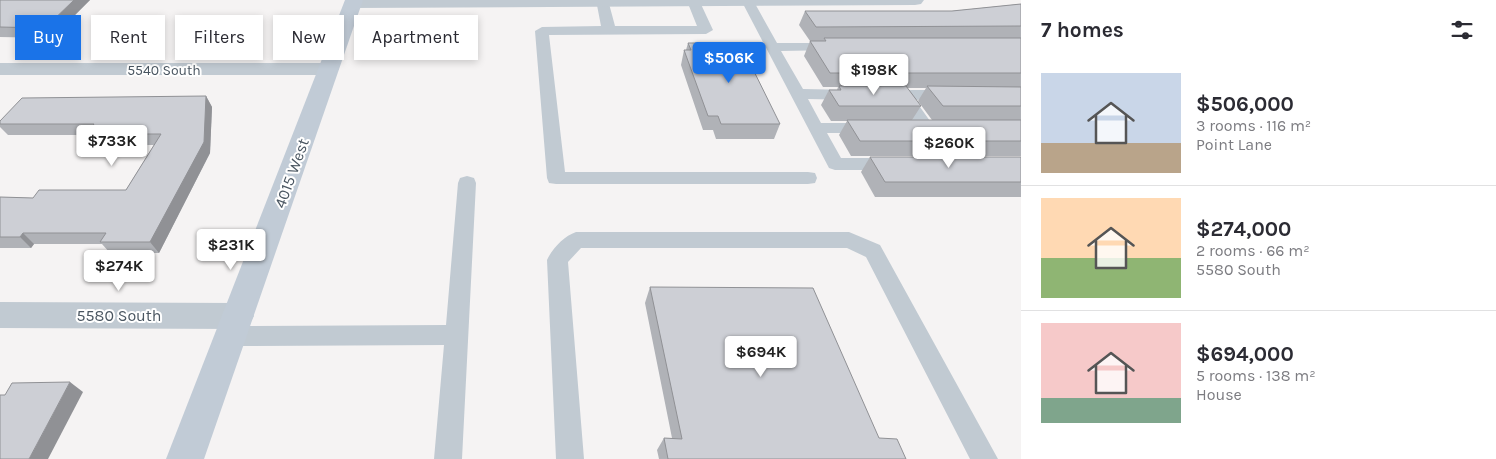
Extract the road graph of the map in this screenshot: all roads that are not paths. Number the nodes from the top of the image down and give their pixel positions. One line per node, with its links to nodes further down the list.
1 (602, 0): 2 (street); 5 (street); 7 (lane)
2 (703, 0): 6 (street); 7 (lane)
3 (915, 0): 6 (street)
4 (354, 1): 5 (street); 10 (street, 4015 West)
5 (436, 1)
6 (748, 1): 8 (lane)
7 (609, 30): 21 (lane)
8 (772, 46): 9 (lane); 12 (lane)
9 (852, 46)
10 (329, 69): 11 (street, 5540 South); 24 (street, 4015 West)
11 (0, 70)
12 (797, 94): 13 (lane); 15 (lane)
13 (903, 95): 14 (lane); 18 (lane)
14 (962, 95)
15 (816, 128): 16 (lane); 20 (lane)
16 (881, 128)
17 (909, 128): 18 (lane)
18 (927, 128): 19 (lane)
19 (946, 128)
20 (914, 164)
21 (808, 178)
22 (467, 184): 25 (lane)
23 (0, 315): 24 (street, 5580 South)
24 (234, 326): 25 (lane); 26 (street, 4015 West)
25 (457, 335): 27 (lane)
26 (185, 459)
27 (448, 459)
28 (570, 459): 29 (lane)
29 (984, 459)

